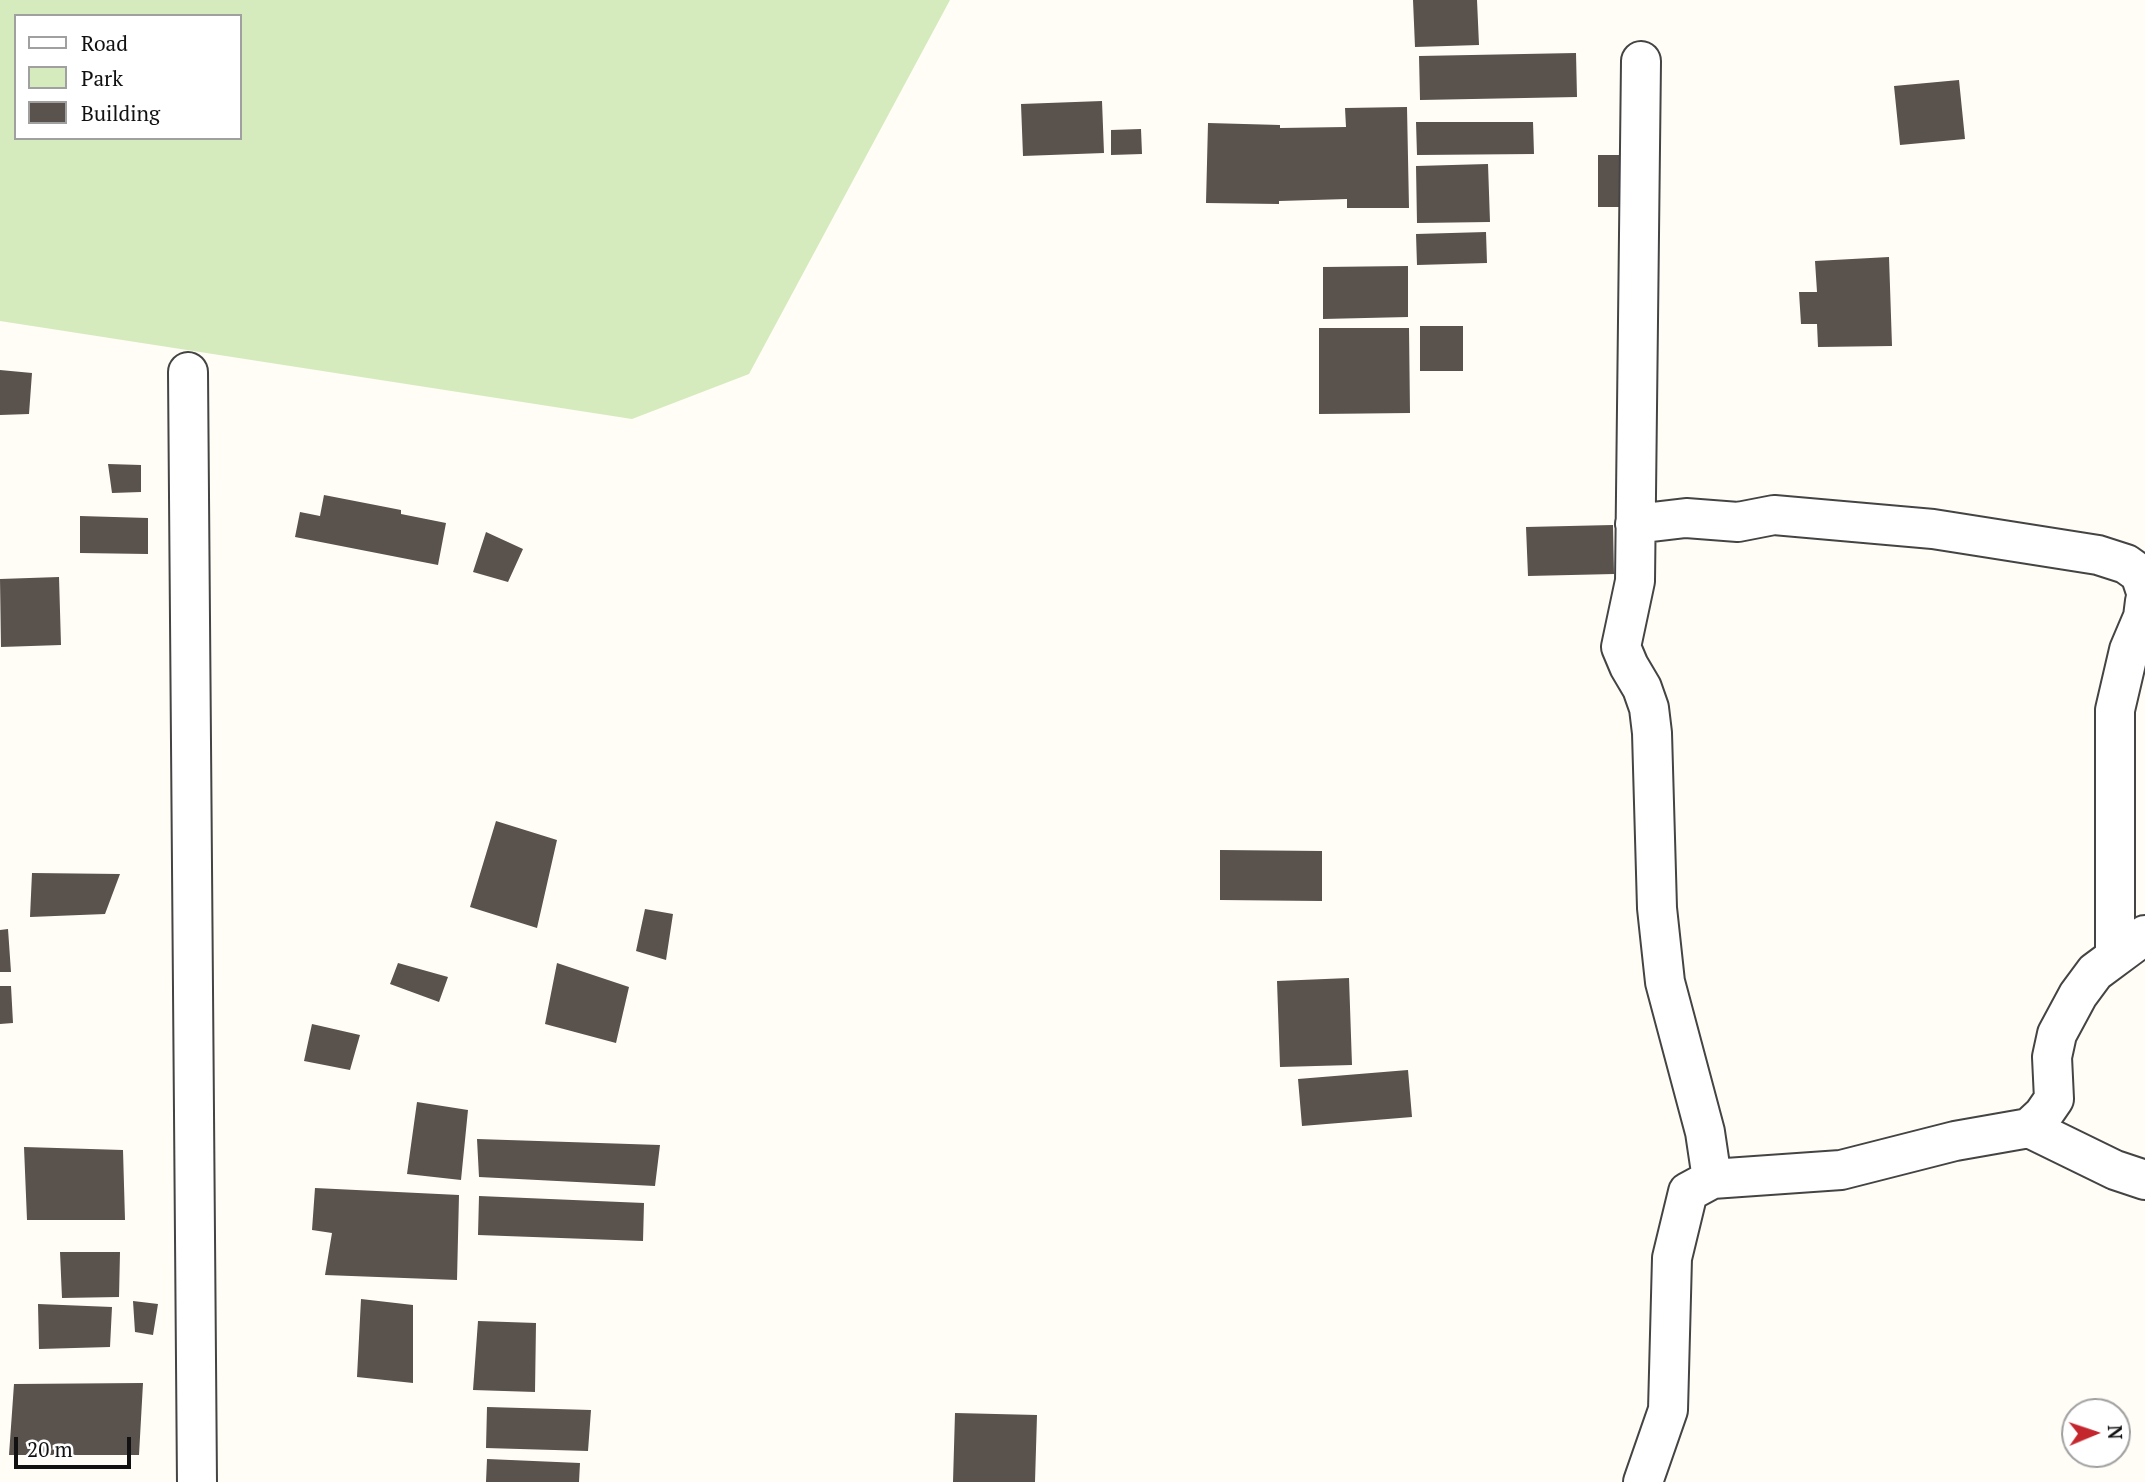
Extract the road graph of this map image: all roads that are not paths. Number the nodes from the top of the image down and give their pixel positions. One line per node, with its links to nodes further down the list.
1 (1641, 61): 3 (street)
2 (188, 372): 11 (street)
3 (1635, 524): 4 (street); 9 (street)
4 (2145, 589)
5 (2145, 601): 7 (street)
6 (2145, 935): 7 (street)
7 (2115, 957): 8 (street)
8 (2029, 1128): 9 (street); 10 (street)
9 (1712, 1179): 12 (street)
10 (2145, 1180)
11 (197, 1482)
12 (1643, 1482)

